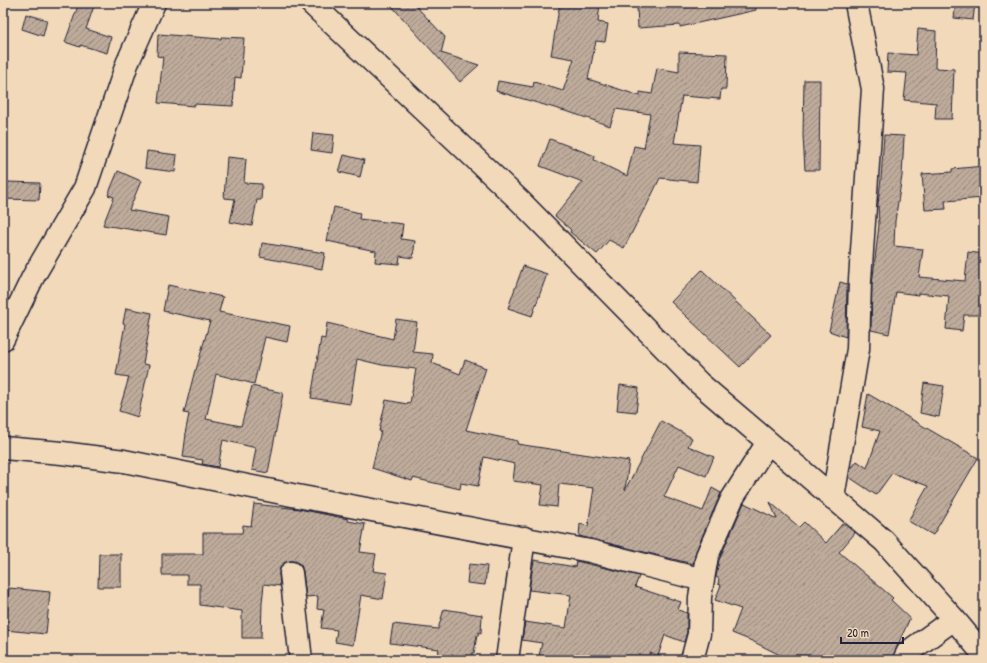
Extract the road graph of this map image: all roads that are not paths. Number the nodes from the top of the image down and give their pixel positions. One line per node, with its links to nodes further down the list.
1 (154, 3): 4 (street)
2 (311, 3): 5 (street)
3 (856, 3): 7 (street)
4 (3, 339)
5 (768, 442): 7 (street); 10 (street)
6 (3, 448): 8 (street)
7 (833, 498): 11 (street)
8 (524, 538): 10 (street); 14 (street)
9 (291, 573): 13 (street)
10 (703, 580): 15 (street)
11 (954, 619): 12 (street); 16 (street)
12 (984, 655)
13 (302, 660)
14 (508, 660)
15 (692, 660)
16 (904, 660)

